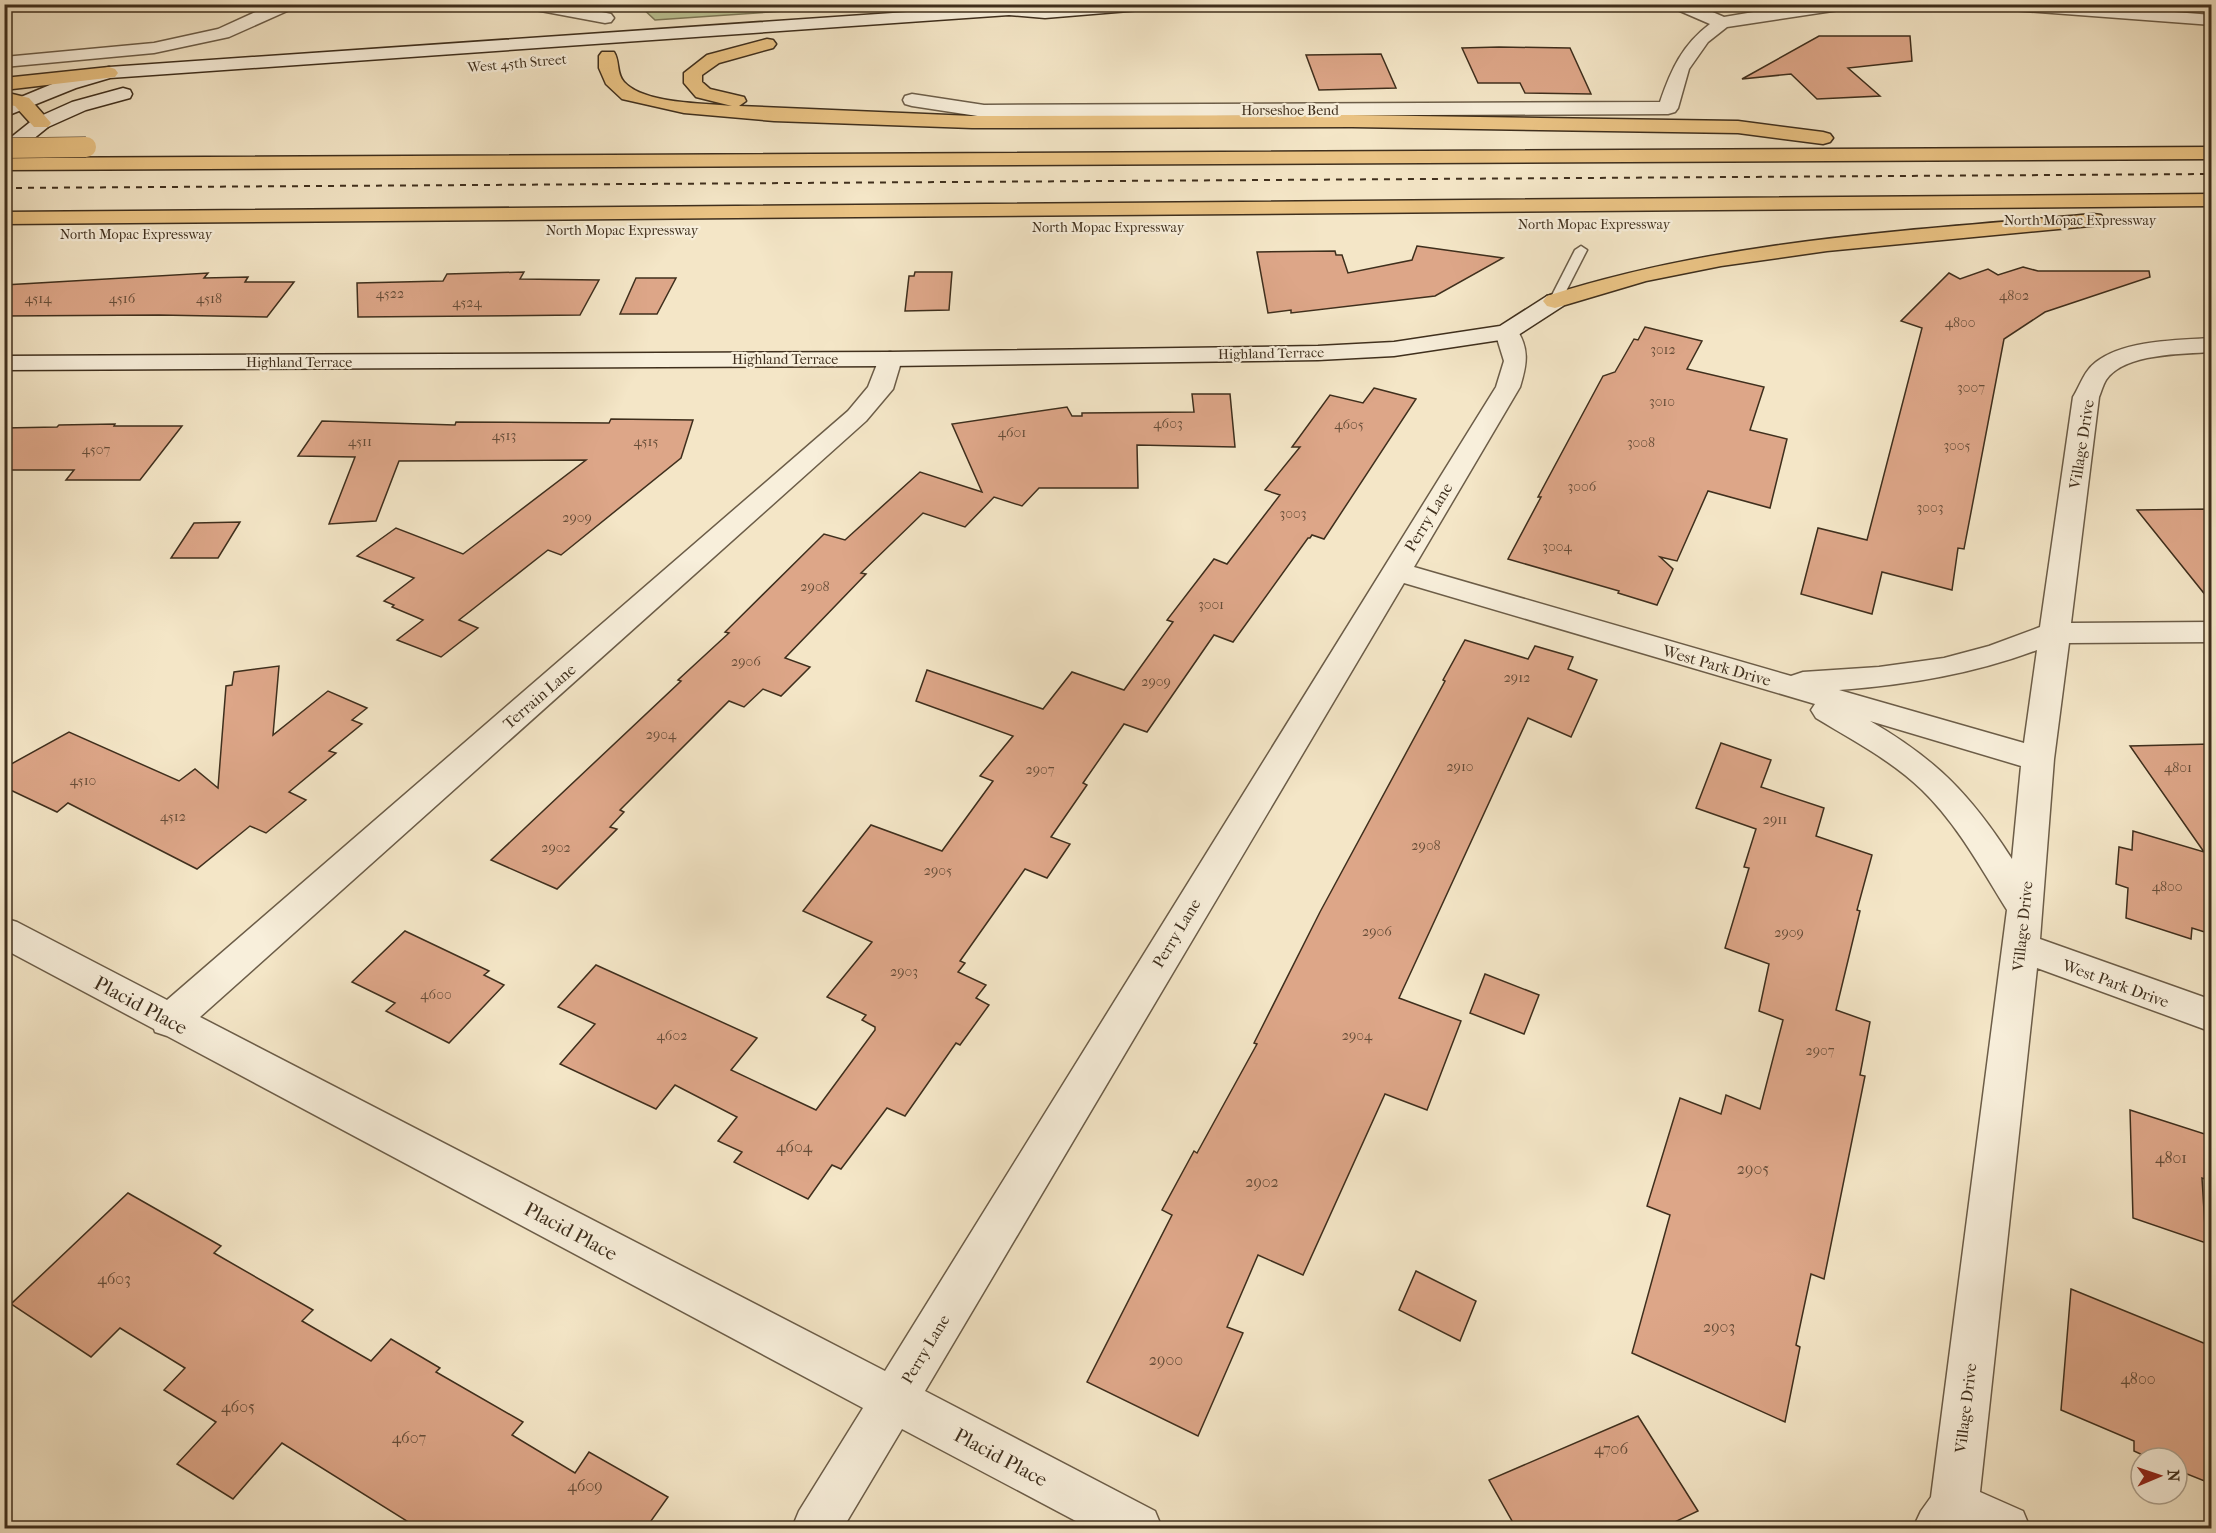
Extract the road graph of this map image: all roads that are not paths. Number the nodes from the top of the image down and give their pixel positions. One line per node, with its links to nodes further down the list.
1 (288, 4): 19 (street)
2 (530, 4): 10 (street)
3 (1153, 4): 11 (street, West 45th Street)
4 (1472, 4): 5 (street)
5 (1522, 4)
6 (1679, 4): 13 (street)
7 (1846, 4): 9 (street)
8 (1999, 4): 12 (street)
9 (1792, 7): 13 (street)
10 (605, 11): 15 (street)
11 (1045, 13): 14 (street, West 45th Street); 15 (street, West 45th Street)
12 (2211, 20)
13 (1722, 23): 23 (street, Horseshoe Bend)
14 (767, 44): 16 (street, West 45th Street); 25 (highway)
15 (608, 47): 17 (street, West 45th Street); 18 (street, West 45th Street); 20 (street, West 45th Street); 25 (highway)
16 (654, 52)
17 (631, 54)
18 (584, 58)
19 (4, 62)
20 (109, 74): 21 (highway); 24 (street, West 45th Street)
21 (4, 84)
22 (141, 91): 26 (street)
23 (912, 100)
24 (10, 104): 26 (highway)
25 (815, 116): 28 (highway)
26 (41, 123): 30 (street)
27 (2211, 138): 28 (highway)
28 (1843, 140): 29 (highway, bridge)
29 (4, 148)
30 (4, 153)
31 (2211, 153): 32 (highway)
32 (4, 164)
33 (2211, 200): 36 (highway)
34 (2211, 219): 35 (highway, North Mopac Expressway)
35 (2093, 220): 36 (highway, North Mopac Expressway); 38 (highway)
36 (7, 223)
37 (1581, 250): 38 (lane)
38 (1555, 301): 39 (street, Highland Terrace)
39 (1507, 332): 41 (street, Highland Terrace); 43 (street, Perry Lane)
40 (2211, 345): 45 (street, Village Drive)
41 (890, 359): 42 (street, Highland Terrace); 52 (street, Terrain Lane)
42 (4, 363)
43 (1396, 571): 46 (street, West Park Drive); 53 (street, Perry Lane)
44 (2211, 632): 45 (street)
45 (2054, 633): 46 (street); 47 (street, Village Drive)
46 (1781, 684): 47 (street, West Park Drive); 48 (street)
47 (2038, 759): 48 (street, Village Drive)
48 (2025, 909): 50 (street, Village Drive)
49 (4, 932): 52 (street, Placid Place)
50 (2020, 947): 51 (street, West Park Drive); 54 (street, Village Drive)
51 (2211, 1016)
52 (169, 1021): 53 (street, Placid Place)
53 (894, 1401): 55 (street, Perry Lane); 56 (street, Placid Place)
54 (1946, 1517): 57 (street)
55 (816, 1528)
56 (1138, 1528)
57 (2006, 1528)

